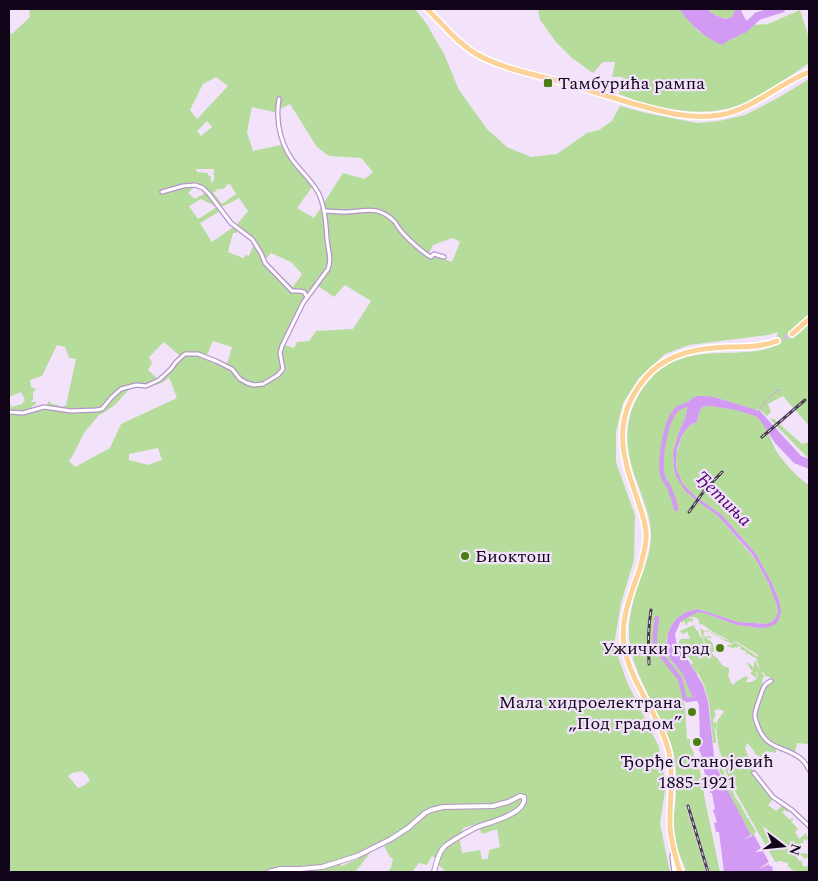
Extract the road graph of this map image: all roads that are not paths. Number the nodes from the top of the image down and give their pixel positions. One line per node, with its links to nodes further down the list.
1 (427, 9): 2 (main road)
2 (809, 72)
3 (278, 98): 5 (street)
4 (162, 192): 7 (street)
5 (324, 212): 6 (street); 7 (street)
6 (444, 257)
7 (307, 297): 11 (street)
8 (809, 319): 9 (main road)
9 (792, 334)
10 (777, 341): 16 (main road)
11 (9, 412)
12 (771, 681): 13 (street)
13 (809, 770)
14 (754, 773): 15 (street)
15 (809, 826)
16 (674, 851): 19 (street); 20 (main road)
17 (270, 872): 18 (street)
18 (434, 872)
19 (674, 872)
20 (680, 872)

